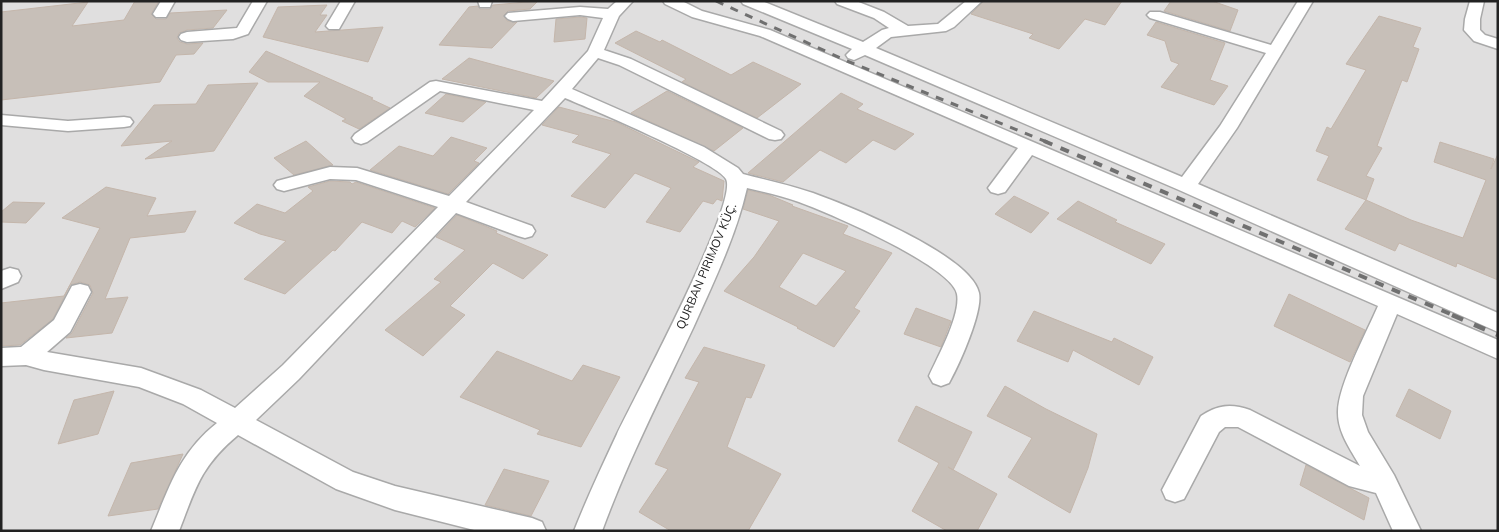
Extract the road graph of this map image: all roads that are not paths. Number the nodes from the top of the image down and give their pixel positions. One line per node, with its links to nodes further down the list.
1 (260, 1): 15 (street)
2 (348, 1): 13 (street)
3 (626, 1): 10 (street)
4 (670, 1): 20 (street)
5 (748, 1): 17 (street)
6 (842, 1): 14 (street)
7 (975, 1): 14 (street)
8 (1305, 1): 18 (street)
9 (1477, 1): 16 (street)
10 (612, 14): 12 (street); 19 (street)
11 (1155, 15): 18 (street)
12 (513, 16)
13 (334, 26)
14 (903, 30): 17 (street)
15 (187, 37)
16 (1498, 44)
17 (862, 48): 20 (street); 30 (street)
18 (1275, 51): 30 (street)
19 (595, 52): 21 (street); 25 (street)
20 (841, 65): 27 (street)
21 (562, 91): 22 (street); 28 (street)
22 (546, 107): 26 (street); 32 (street)
23 (1, 120): 24 (street)
24 (124, 122)
25 (775, 135)
26 (361, 138)
27 (1029, 146): 31 (street); 35 (street)
28 (736, 179): 39 (street); 45 (street, QURBAN PIRIMOV KÜÇ.)
29 (284, 185): 32 (street)
30 (1186, 186): 36 (street)
31 (998, 188)
32 (454, 205): 33 (street); 40 (street)
33 (525, 231)
34 (80, 292): 38 (street)
35 (1392, 302): 37 (street); 41 (street)
36 (1498, 323)
37 (1498, 350)
38 (14, 356): 40 (street)
39 (941, 376)
40 (236, 422): 43 (street); 44 (street)
41 (1385, 483): 42 (street); 46 (street)
42 (1174, 490)
43 (165, 531)
44 (532, 531)
45 (588, 531)
46 (1407, 531)

